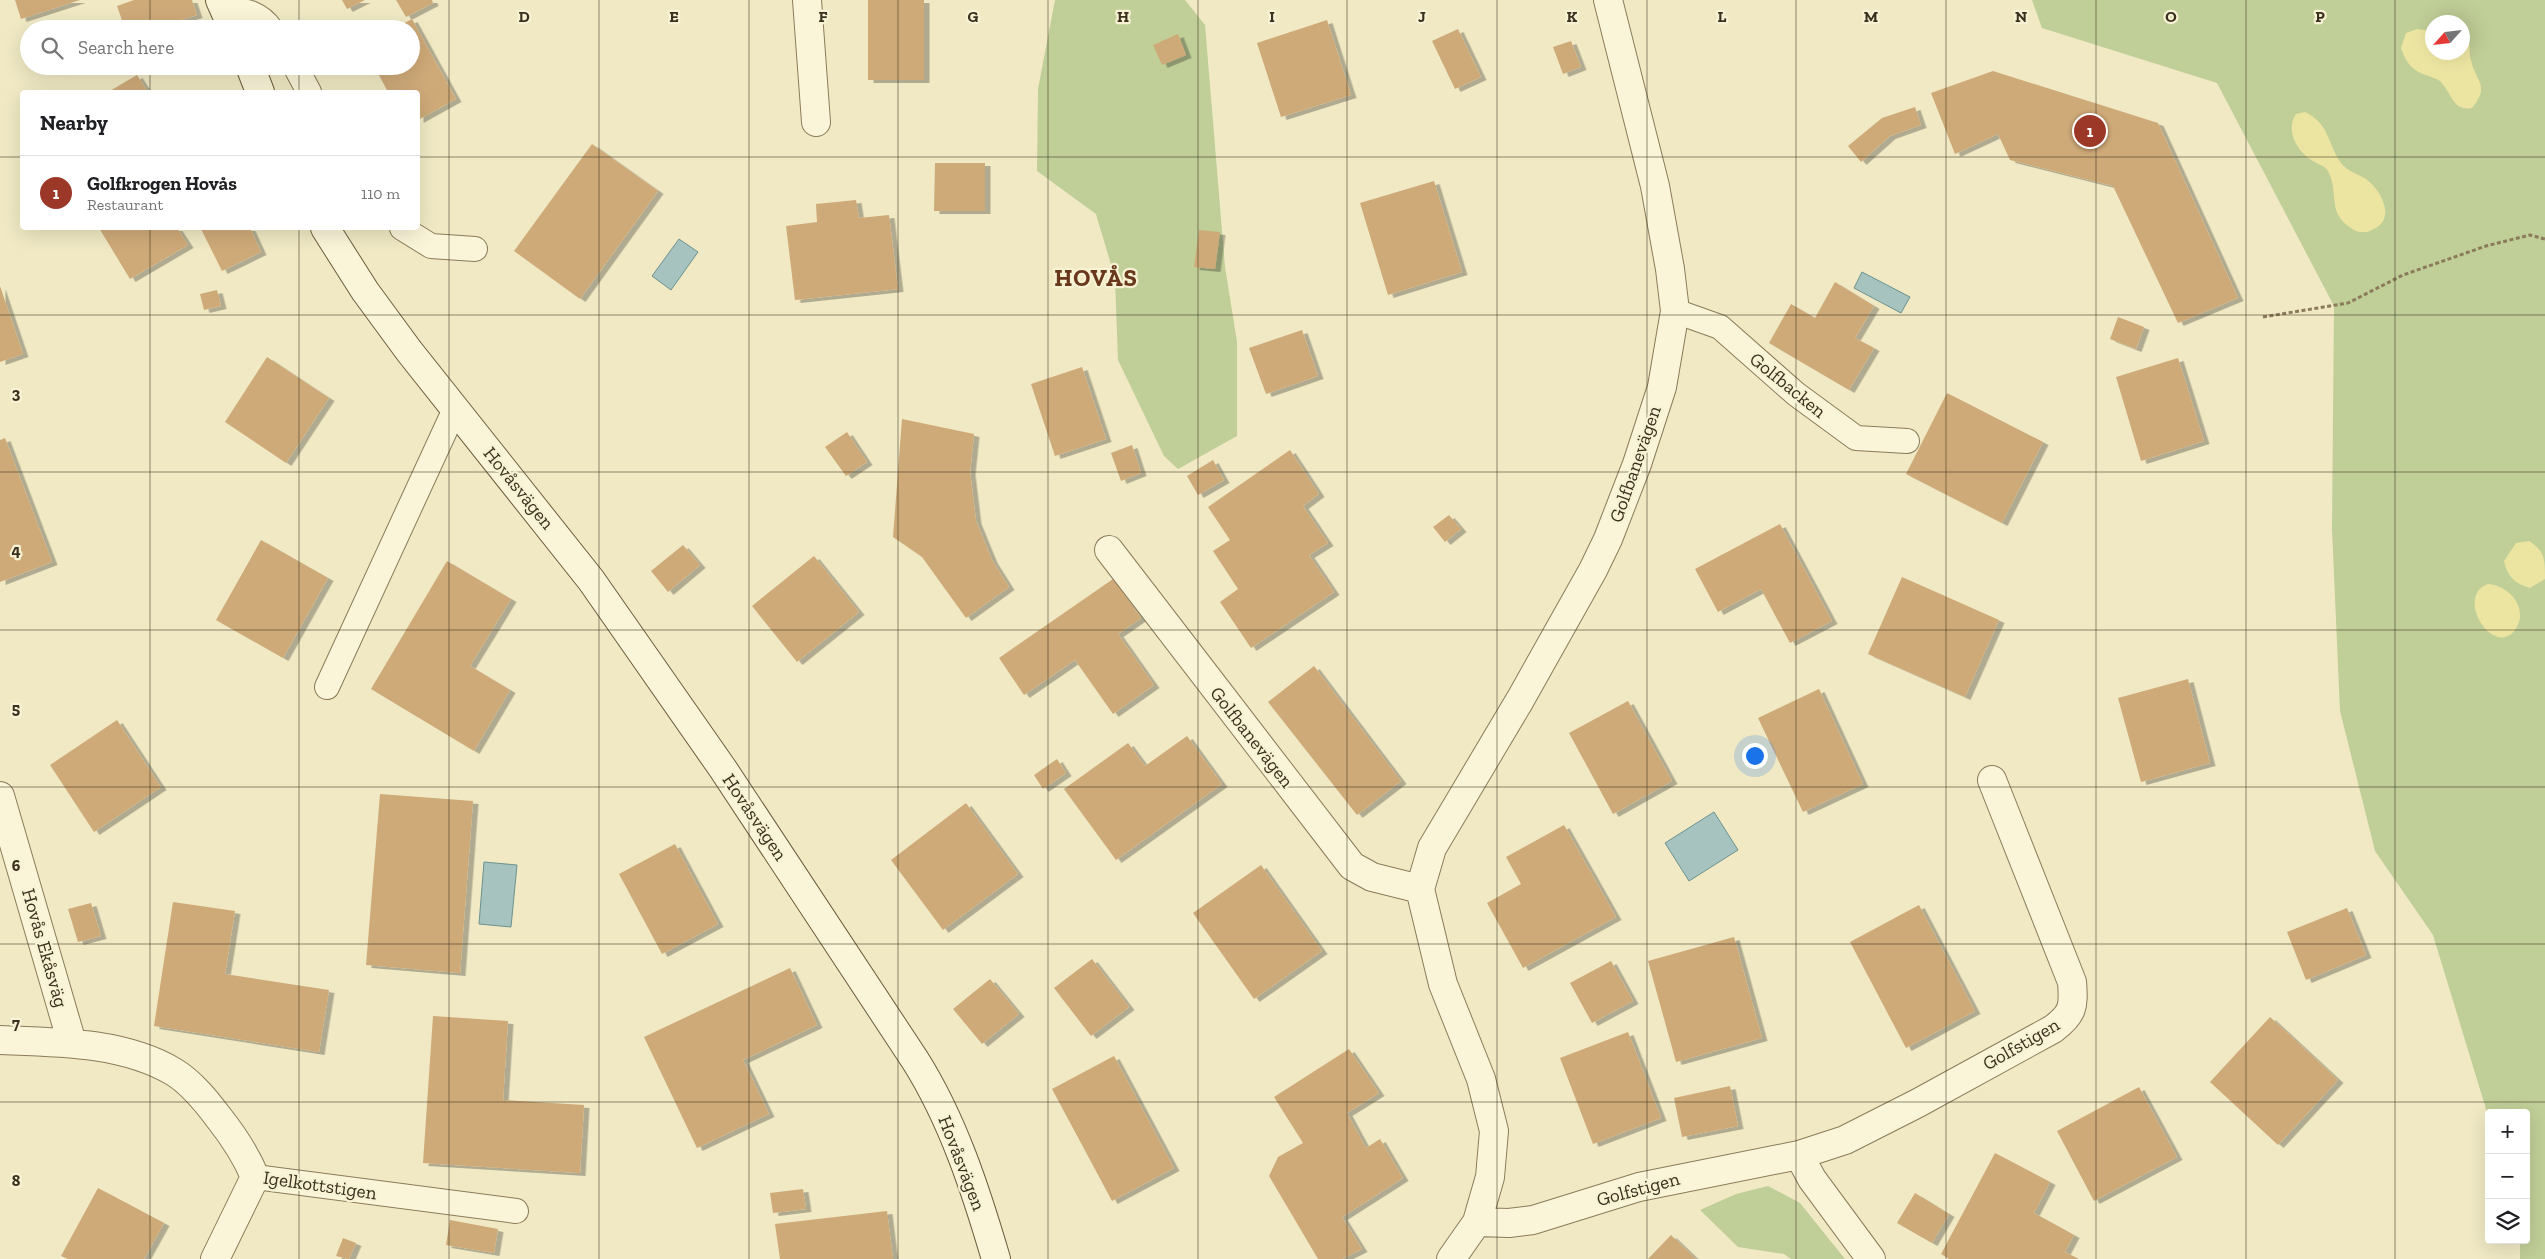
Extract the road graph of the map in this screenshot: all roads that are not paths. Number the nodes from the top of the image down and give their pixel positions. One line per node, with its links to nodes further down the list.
1 (807, 0): 9 (street)
2 (1608, 0): 13 (street, Golfbanevägen)
3 (226, 12): 4 (lane)
4 (265, 20)
5 (253, 75): 7 (street)
6 (300, 75): 8 (lane)
7 (259, 90)
8 (308, 90)
9 (816, 122)
10 (326, 230): 14 (street, Hovåsvägen)
11 (405, 230): 12 (lane)
12 (475, 249)
13 (1675, 311): 15 (lane, Golfbacken); 20 (street, Golfbanevägen)
14 (455, 410): 17 (lane); 29 (street, Hovåsvägen)
15 (1907, 441)
16 (1109, 550): 20 (street, Golfbanevägen)
17 (327, 687)
18 (1992, 780): 23 (street, Golfstigen)
19 (0, 796): 22 (street, Hovås Ekåsväg)
20 (1420, 889): 26 (street, Golfbanevägen)
21 (0, 1040): 22 (street, Igelkottstigen)
22 (72, 1043): 24 (street, Igelkottstigen)
23 (1800, 1154): 26 (street, Golfstigen); 30 (street)
24 (255, 1177): 25 (lane, Igelkottstigen); 28 (street)
25 (516, 1212)
26 (1477, 1222): 27 (street, Golfbanevägen)
27 (1458, 1256)
28 (215, 1259)
29 (996, 1259)
30 (1870, 1259)

